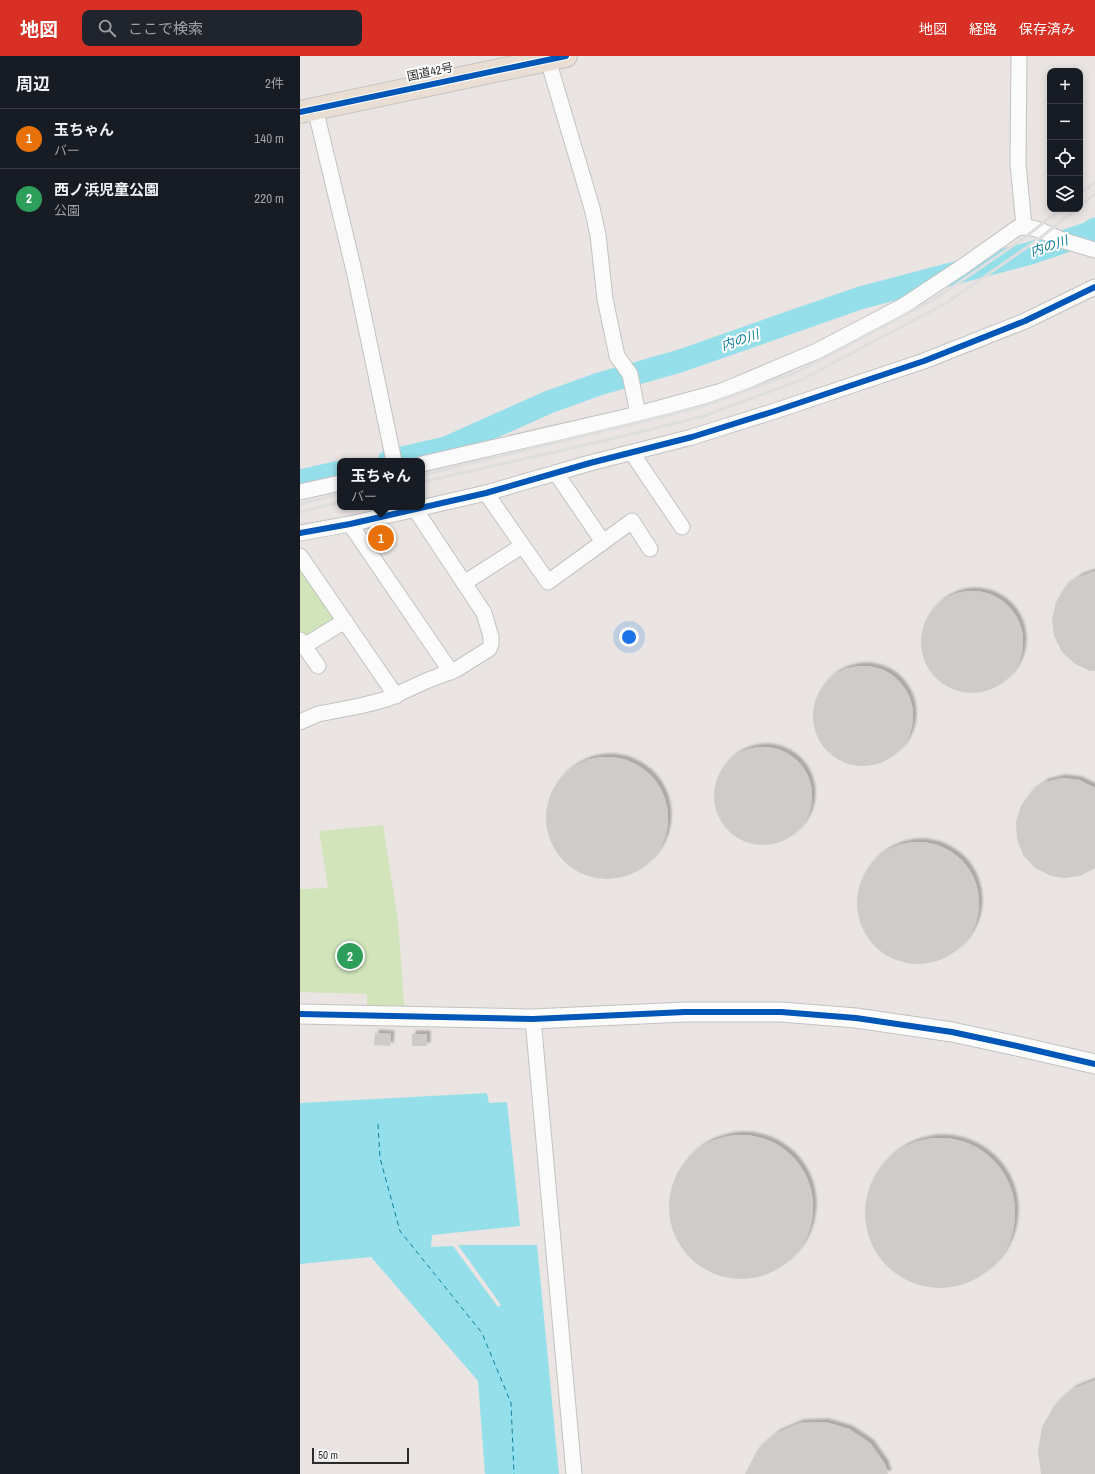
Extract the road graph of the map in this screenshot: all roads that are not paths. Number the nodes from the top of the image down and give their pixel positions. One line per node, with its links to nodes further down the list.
1 (1019, 56): 4 (street)
2 (545, 59): 3 (highway, 国道42号); 7 (street)
3 (307, 110): 9 (street)
4 (1024, 226): 5 (street); 7 (street)
5 (1095, 250)
6 (1095, 287): 8 (street)
7 (638, 414): 10 (street)
8 (632, 452): 11 (street); 19 (street)
9 (393, 458)
10 (425, 463)
11 (556, 473): 14 (street); 21 (street)
12 (337, 484): 13 (street)
13 (300, 492)
14 (486, 493): 15 (street); 22 (street)
15 (425, 507)
16 (411, 510): 18 (street)
17 (416, 510): 25 (street)
18 (350, 524): 20 (street); 29 (street)
19 (682, 528)
20 (300, 533)
21 (603, 542): 22 (street); 23 (street)
22 (522, 546): 25 (street)
23 (650, 549)
24 (300, 556): 26 (street)
25 (464, 583): 29 (street)
26 (345, 621): 27 (street); 30 (street)
27 (302, 643): 28 (street)
28 (318, 666)
29 (451, 672): 30 (street)
30 (396, 696): 31 (street)
31 (300, 722)
32 (300, 1014): 33 (street)
33 (533, 1019): 34 (street); 35 (street)
34 (1095, 1064)
35 (574, 1474)

